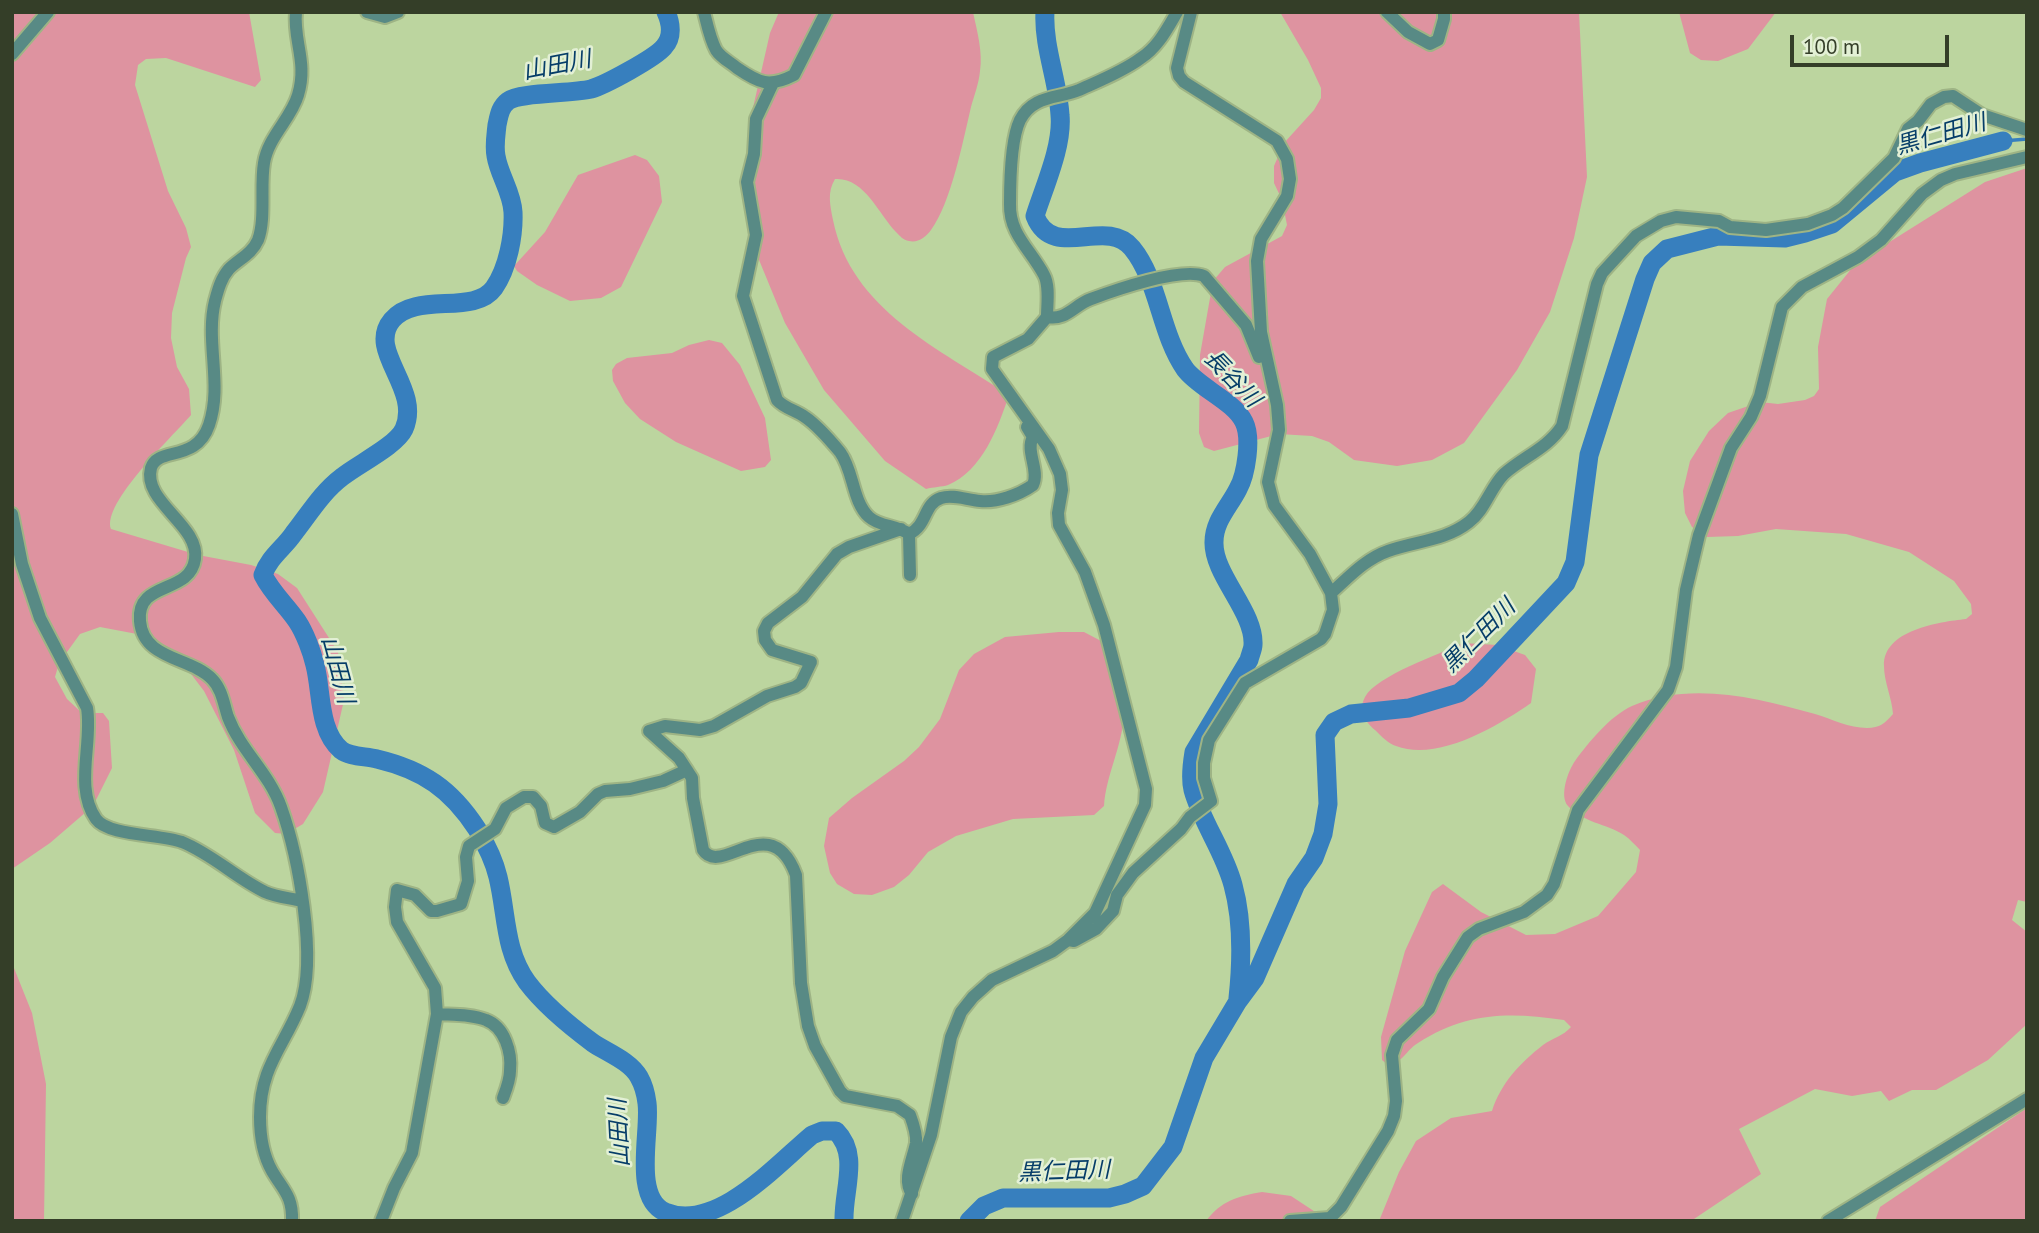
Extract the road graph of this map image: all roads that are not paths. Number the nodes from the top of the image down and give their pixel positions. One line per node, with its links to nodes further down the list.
1 (48, 12): 11 (street)
2 (296, 12): 25 (street)
3 (367, 12): 4 (street)
4 (398, 12)
5 (704, 12): 12 (street)
6 (827, 12): 12 (street)
7 (1177, 12): 15 (street)
8 (1191, 12): 16 (street)
9 (1387, 12): 10 (street)
10 (1444, 12)
11 (12, 54)
12 (773, 83): 21 (street)
13 (2027, 130): 23 (street)
14 (2027, 157): 34 (street)
15 (1047, 317): 16 (street); 17 (street)
16 (1270, 373): 23 (street)
17 (998, 376): 18 (street); 19 (street)
18 (1033, 437): 19 (street); 21 (street)
19 (1060, 474): 26 (street)
20 (12, 514): 25 (street)
21 (905, 532): 22 (street); 24 (street)
22 (910, 575)
23 (1331, 593): 26 (street)
24 (687, 770): 27 (street); 30 (street)
25 (302, 901): 31 (street)
26 (1068, 940): 30 (street)
27 (437, 1014): 28 (street); 32 (street)
28 (503, 1098)
29 (2027, 1099): 35 (street)
30 (912, 1195): 33 (street)
31 (292, 1221)
32 (381, 1221)
33 (902, 1221)
34 (1290, 1221)
35 (1828, 1221)

